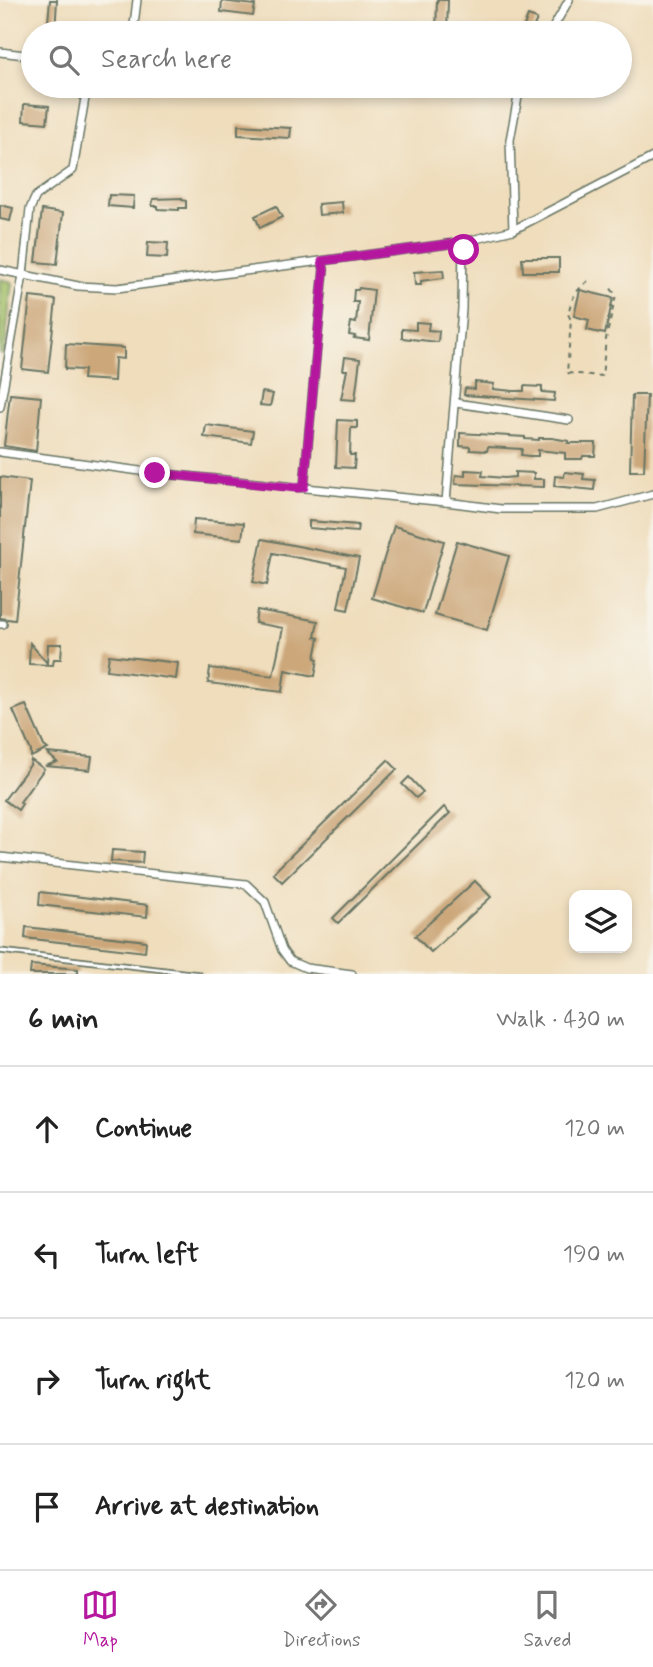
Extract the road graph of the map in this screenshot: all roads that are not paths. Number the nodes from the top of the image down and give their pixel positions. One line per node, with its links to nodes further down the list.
1 (136, 0): 3 (street)
2 (569, 0): 4 (street)
3 (134, 21)
4 (557, 21)
5 (0, 52): 6 (street)
6 (21, 55)
7 (85, 98): 14 (street)
8 (518, 98): 10 (street)
9 (653, 157): 10 (street)
10 (513, 230): 11 (street)
11 (463, 242): 12 (street); 15 (street)
12 (322, 261): 14 (street); 19 (street)
13 (0, 270): 14 (street)
14 (23, 275): 16 (street)
15 (456, 403): 17 (street); 21 (street)
16 (0, 407)
17 (569, 420)
18 (0, 452): 19 (street)
19 (304, 487): 21 (street)
20 (653, 494): 21 (street)
21 (446, 502)
22 (0, 857): 25 (street)
23 (0, 951): 24 (lane)
24 (200, 974)
25 (352, 974)

